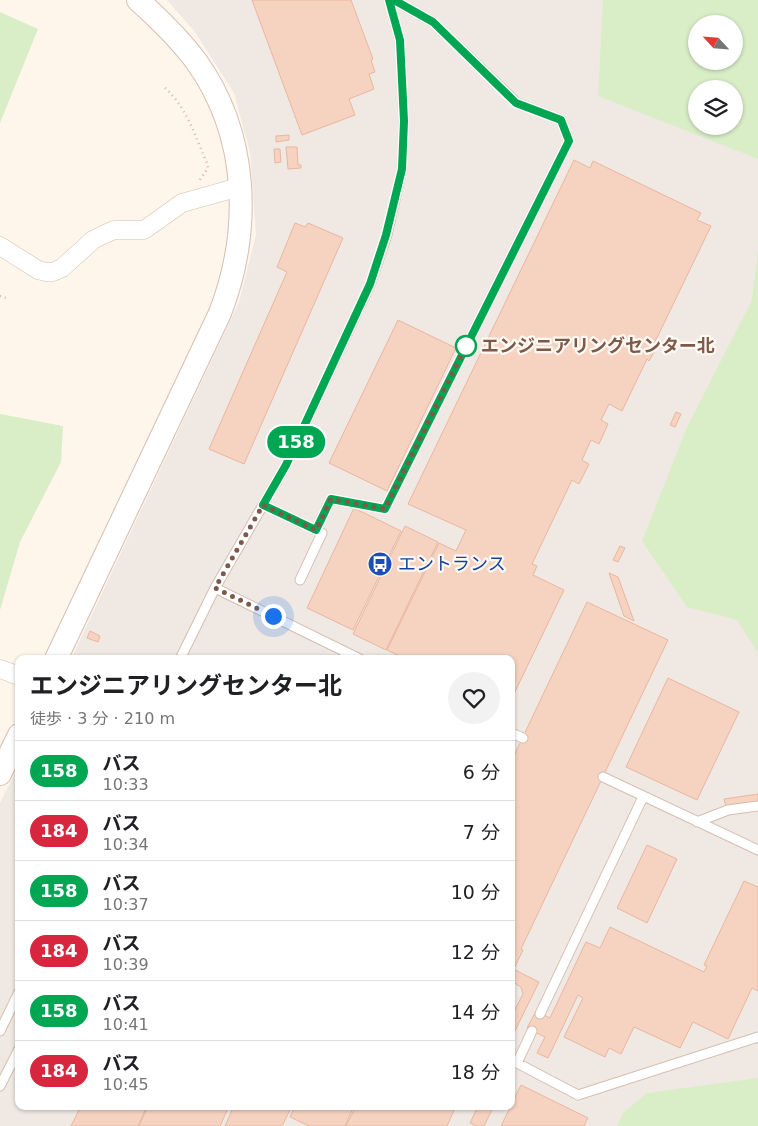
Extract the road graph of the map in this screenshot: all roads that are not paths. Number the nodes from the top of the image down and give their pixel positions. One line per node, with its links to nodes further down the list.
1 (138, 0): 4 (street)
2 (389, 0): 6 (lane)
3 (394, 0): 7 (lane)
4 (240, 189): 5 (street); 10 (street)
5 (0, 246)
6 (263, 505): 7 (lane); 9 (lane)
7 (316, 530): 8 (lane)
8 (300, 580)
9 (215, 588): 11 (lane); 12 (lane)
10 (58, 655)
11 (182, 655)
12 (352, 655)
13 (0, 669): 14 (street)
14 (15, 675)
15 (515, 734): 16 (lane)
16 (523, 738)
17 (15, 743): 18 (street)
18 (0, 774)
19 (603, 777): 20 (lane)
20 (643, 797): 22 (lane); 25 (lane)
21 (758, 806): 22 (lane)
22 (697, 822): 23 (lane)
23 (758, 850)
24 (15, 1000): 26 (lane)
25 (540, 1014)
26 (0, 1031)
27 (532, 1031): 28 (lane)
28 (758, 1037)
29 (15, 1057): 30 (lane)
30 (0, 1086)

